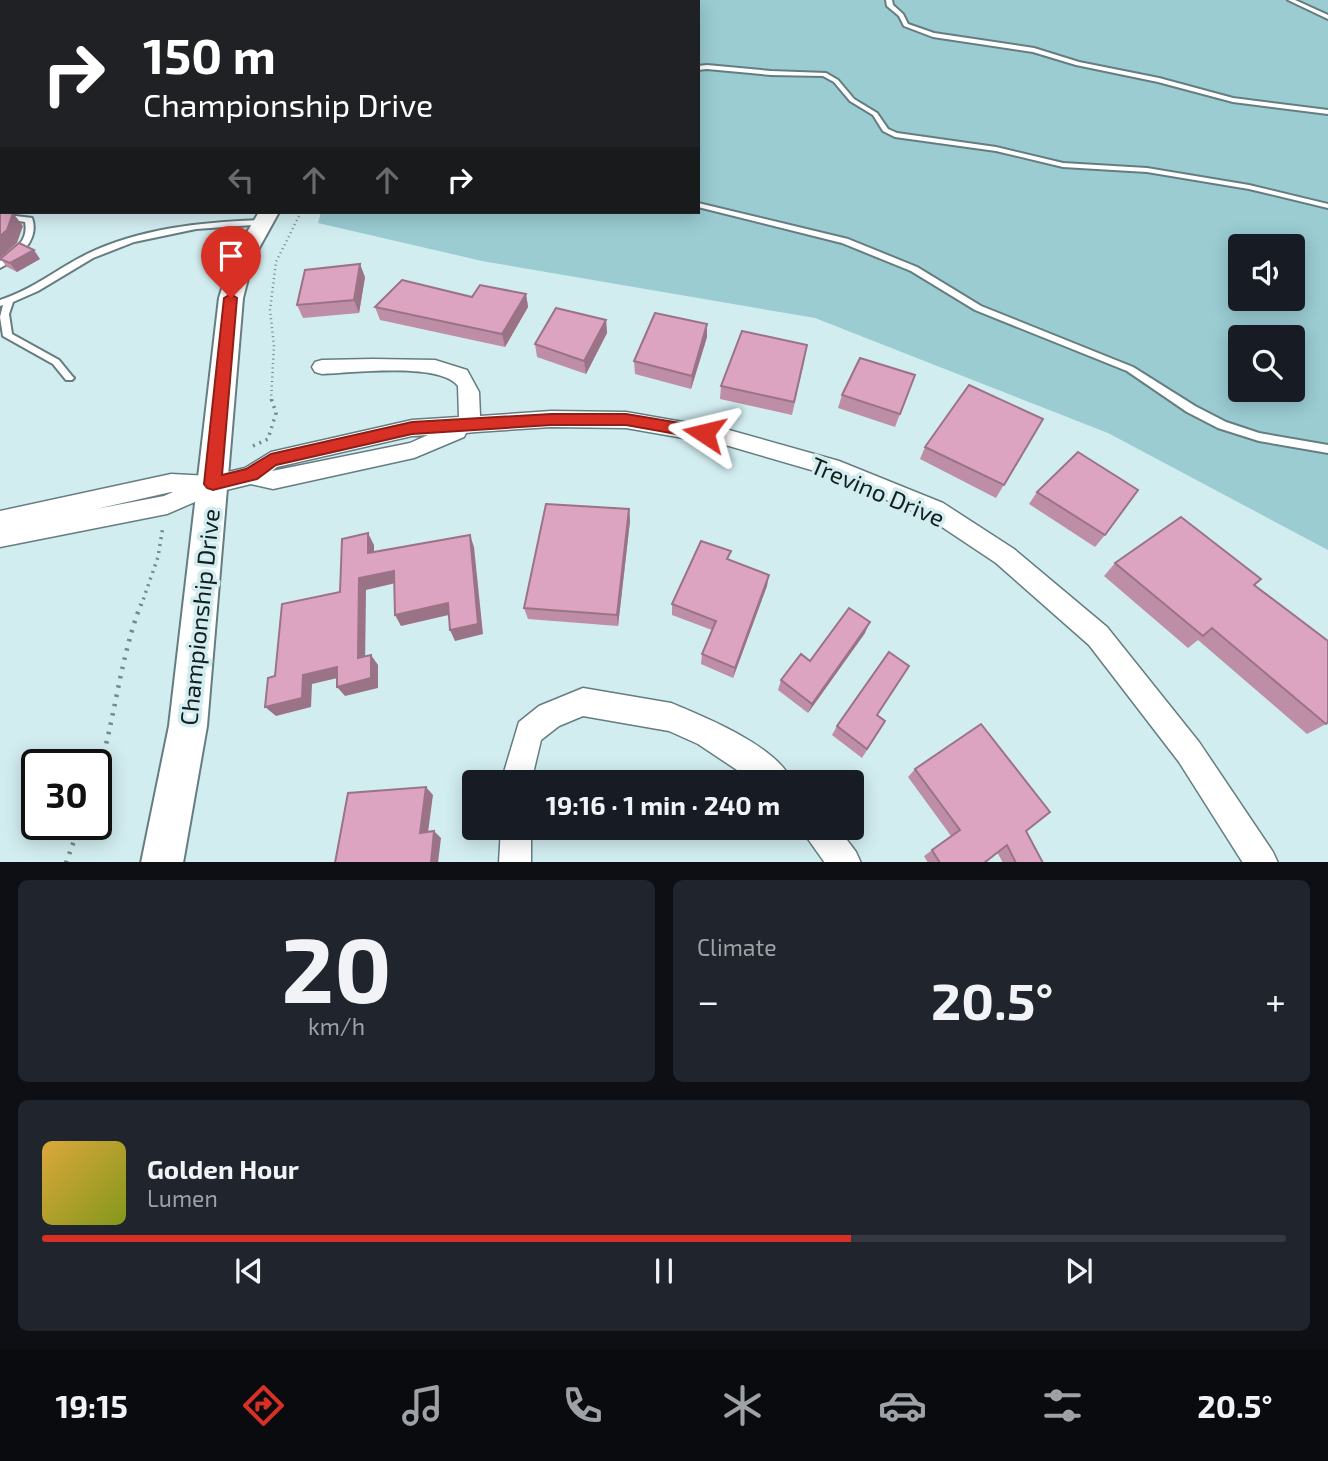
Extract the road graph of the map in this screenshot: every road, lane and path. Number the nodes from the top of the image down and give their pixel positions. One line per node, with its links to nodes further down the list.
1 (889, 0): 5 (lane)
2 (1291, 0): 3 (lane)
3 (1328, 17)
4 (700, 68): 7 (lane)
5 (1328, 113)
6 (700, 205): 17 (lane)
7 (1328, 206)
8 (300, 214): 16 (path)
9 (0, 216): 11 (lane)
10 (265, 217): 12 (lane); 18 (street, Championship Drive)
11 (1, 263)
12 (4, 302): 14 (lane)
13 (322, 368): 15 (street)
14 (69, 378)
15 (469, 426): 18 (street, Trevino Drive); 32 (street, Trevino Drive)
16 (253, 446)
17 (1328, 449)
18 (213, 484): 19 (street); 21 (street); 29 (street, Championship Drive)
19 (0, 520)
20 (163, 523): 22 (path)
21 (0, 537)
22 (103, 749)
23 (519, 770): 24 (street)
24 (763, 770)
25 (74, 840): 28 (path)
26 (516, 840): 30 (street)
27 (829, 840): 31 (street)
28 (66, 862)
29 (162, 862)
30 (515, 862)
31 (844, 862)
32 (1261, 862)

